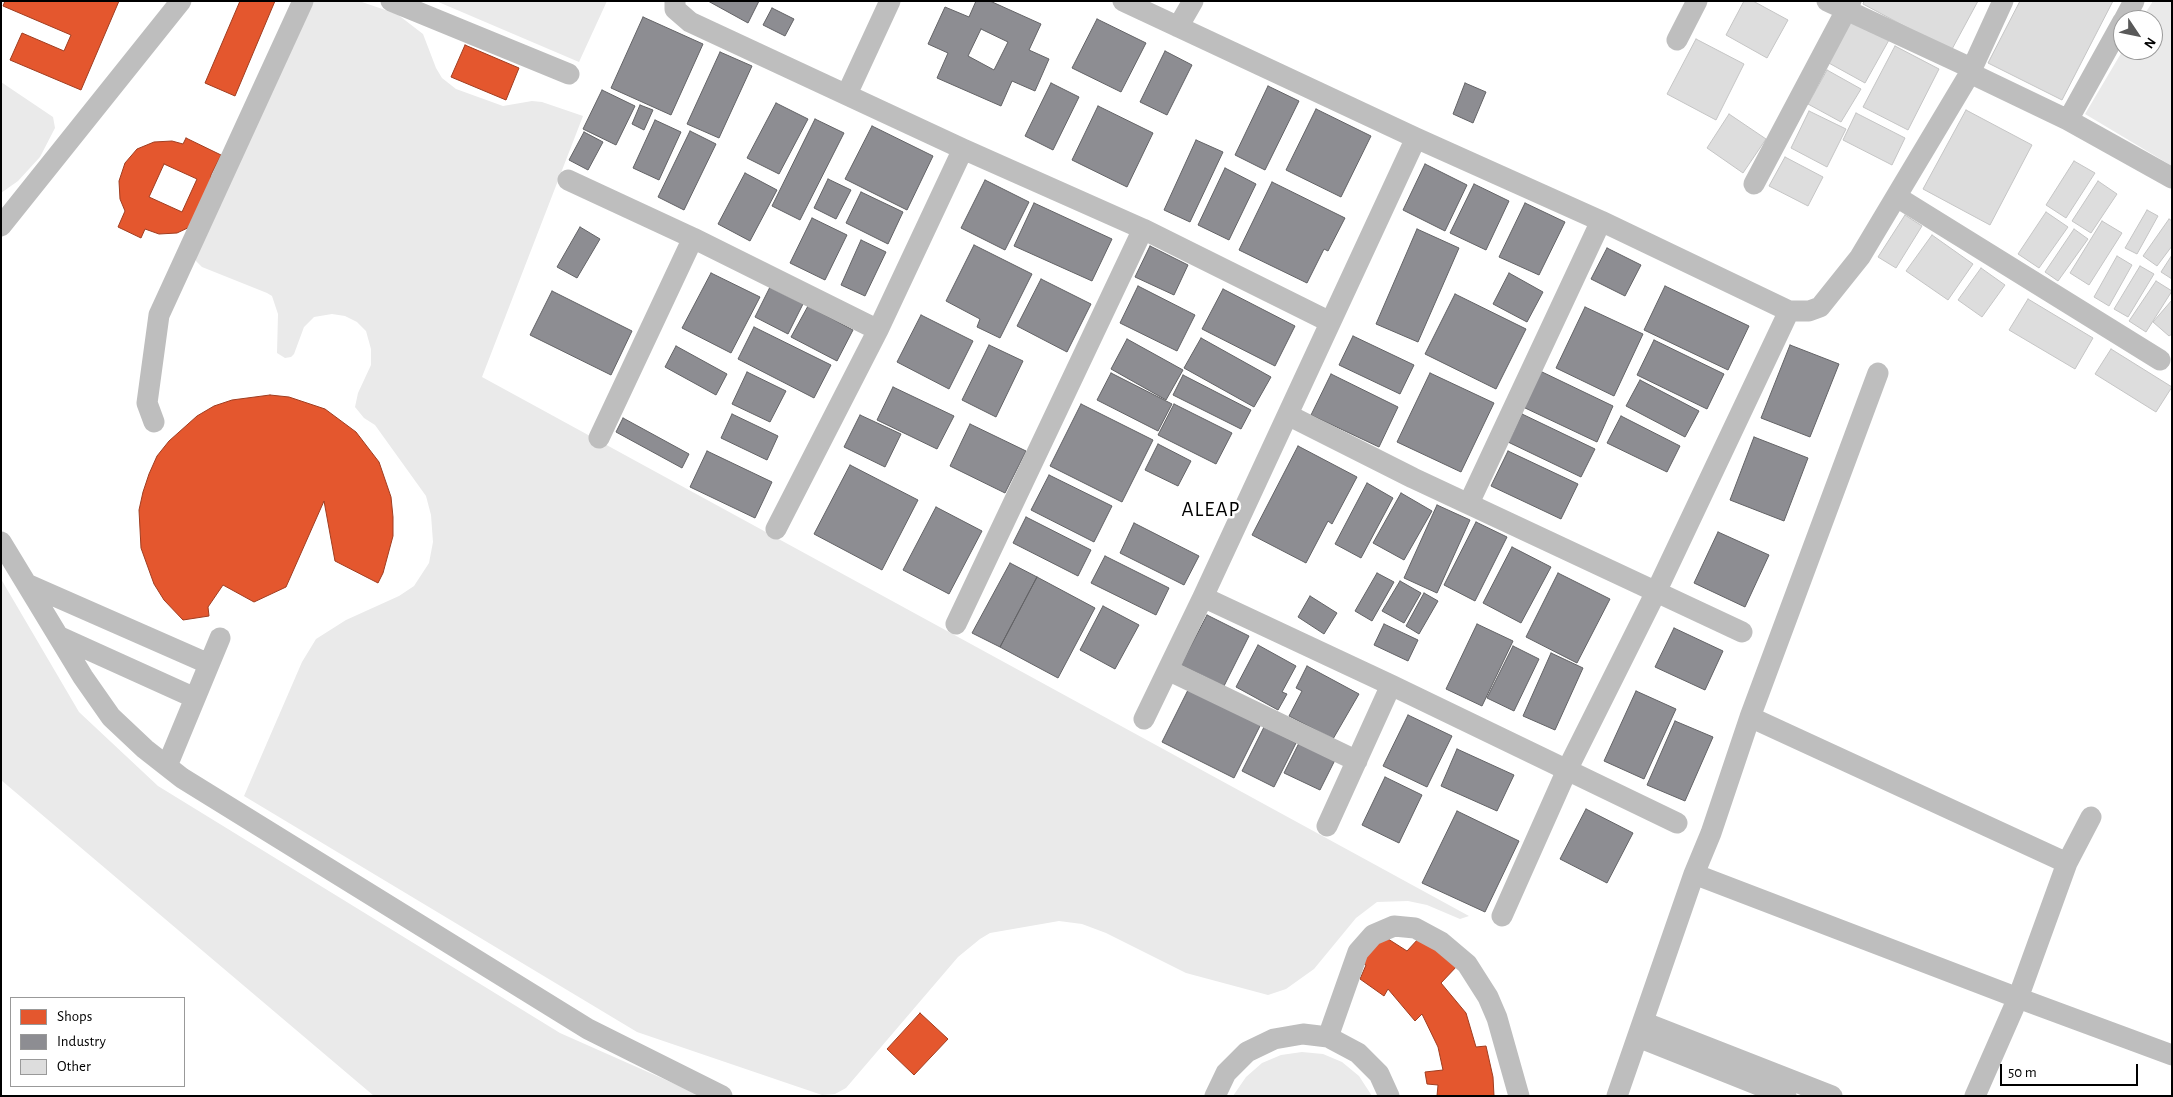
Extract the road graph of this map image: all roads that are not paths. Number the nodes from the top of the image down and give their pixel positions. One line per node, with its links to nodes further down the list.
1 (181, 1): 26 (street)
2 (303, 1): 35 (street)
3 (391, 1): 16 (street)
4 (674, 1): 17 (street)
5 (890, 1): 17 (street)
6 (1124, 1): 12 (street)
7 (1193, 1): 12 (street)
8 (1697, 1): 14 (street)
9 (1827, 1): 11 (street)
10 (2002, 1): 15 (street)
11 (1849, 6): 15 (street); 23 (street)
12 (1178, 27): 19 (street)
13 (2113, 39): 18 (street)
14 (1677, 40)
15 (1971, 71): 18 (street); 24 (street)
16 (568, 74)
17 (847, 94): 20 (street)
18 (2068, 120): 21 (street)
19 (1416, 138): 25 (street); 30 (street)
20 (963, 149): 27 (street); 31 (street)
21 (2172, 178)
22 (568, 180): 28 (street)
23 (1754, 184)
24 (1897, 197): 29 (street); 32 (street)
25 (1601, 221): 29 (street); 37 (street)
26 (1, 226)
27 (1143, 229): 30 (street); 43 (street)
28 (693, 238): 31 (street); 36 (street)
29 (1789, 311): 41 (street)
30 (1330, 322): 34 (street)
31 (878, 330): 38 (street)
32 (2160, 360)
33 (1878, 373): 51 (street)
34 (1288, 415): 37 (street); 42 (street)
35 (154, 422)
36 (599, 438)
37 (1469, 503): 41 (street)
38 (776, 529)
39 (1, 542): 40 (street)
40 (27, 584): 45 (street); 47 (street)
41 (1656, 592): 44 (street); 55 (street)
42 (1203, 597): 48 (street); 49 (street)
43 (956, 624)
44 (1742, 632)
45 (58, 636): 50 (street); 54 (street)
46 (220, 638): 47 (street)
47 (210, 664): 50 (street)
48 (1168, 670): 52 (street); 53 (street)
49 (1391, 685): 53 (street); 55 (street)
50 (195, 698): 54 (street)
51 (1750, 717): 59 (street); 60 (street)
52 (1144, 718)
53 (1357, 760): 58 (street)
54 (166, 766): 66 (street)
55 (1567, 770): 57 (street); 61 (street)
56 (2091, 817): 59 (street)
57 (1677, 823)
58 (1327, 826)
59 (2068, 863): 62 (street)
60 (1694, 874): 62 (street); 63 (street)
61 (1502, 916)
62 (2018, 998): 65 (street); 73 (street)
63 (1641, 1030): 70 (street); 71 (street); 72 (street)
64 (1328, 1036): 67 (street); 68 (street); 69 (street)
65 (2172, 1055)
66 (722, 1096)
67 (1215, 1096)
68 (1389, 1096)
69 (1519, 1096)
70 (1617, 1096)
71 (1786, 1096)
72 (1832, 1096)
73 (1975, 1096)

